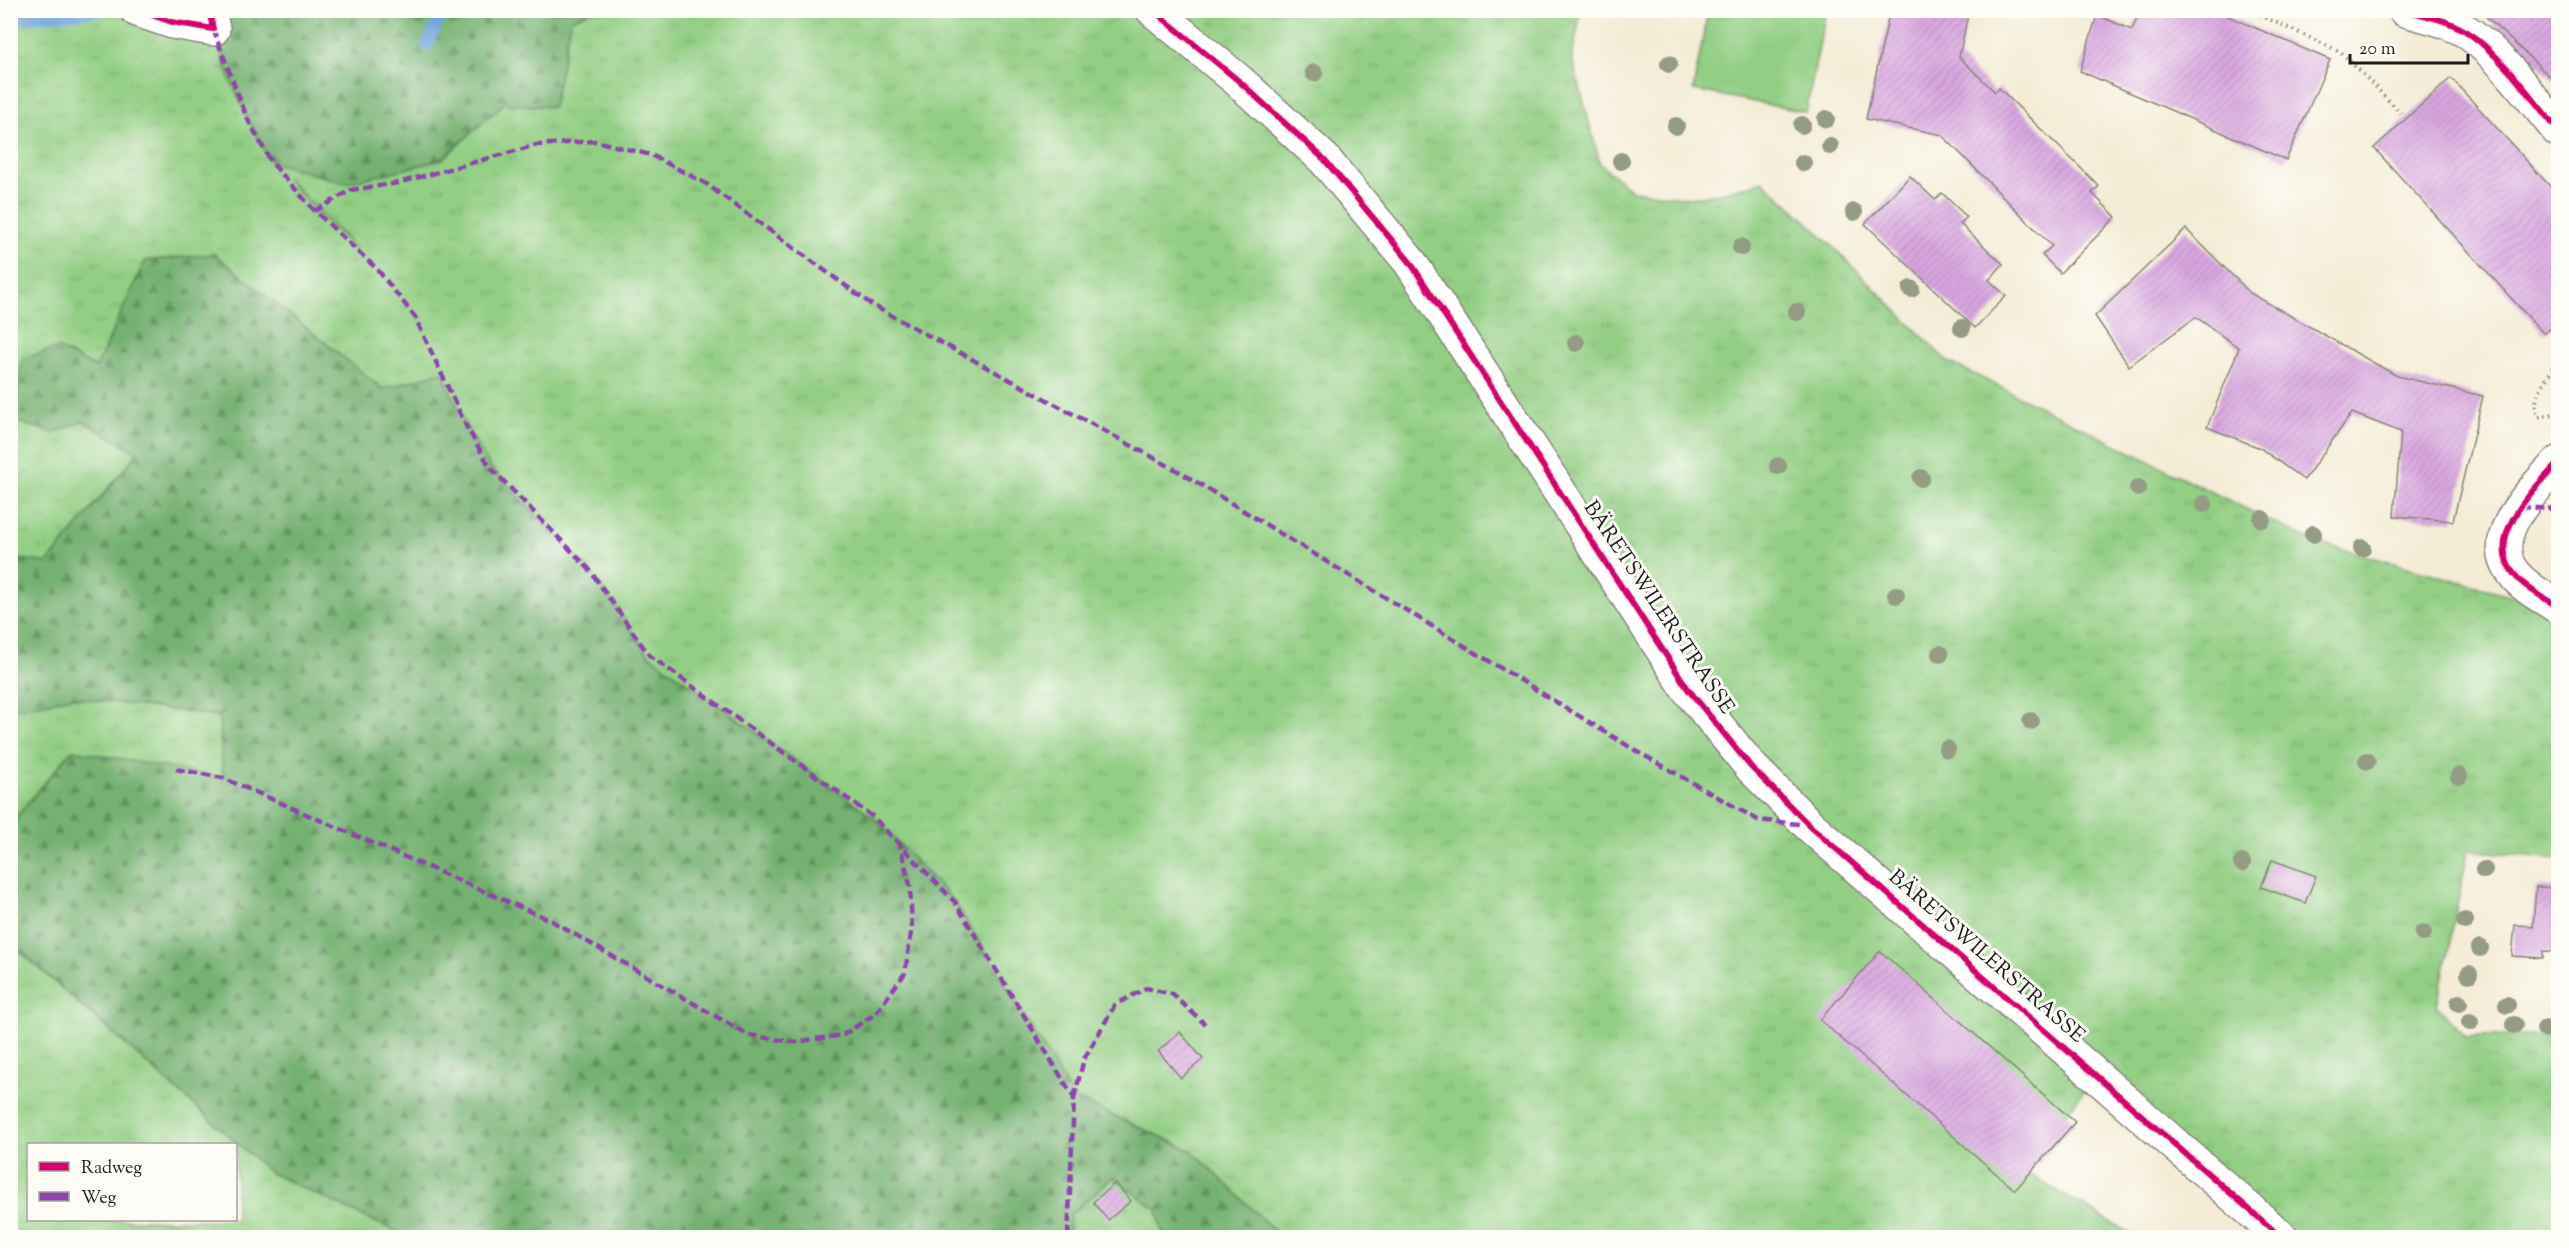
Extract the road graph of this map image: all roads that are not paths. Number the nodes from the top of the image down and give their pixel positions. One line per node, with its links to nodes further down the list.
1 (138, 10): 4 (street)
2 (1153, 10): 8 (street, BÄRETSWILERSTRASSE)
3 (2405, 10): 5 (street)
4 (211, 20)
5 (2559, 130)
6 (2559, 463): 7 (street)
7 (2559, 607)
8 (2282, 1238)

